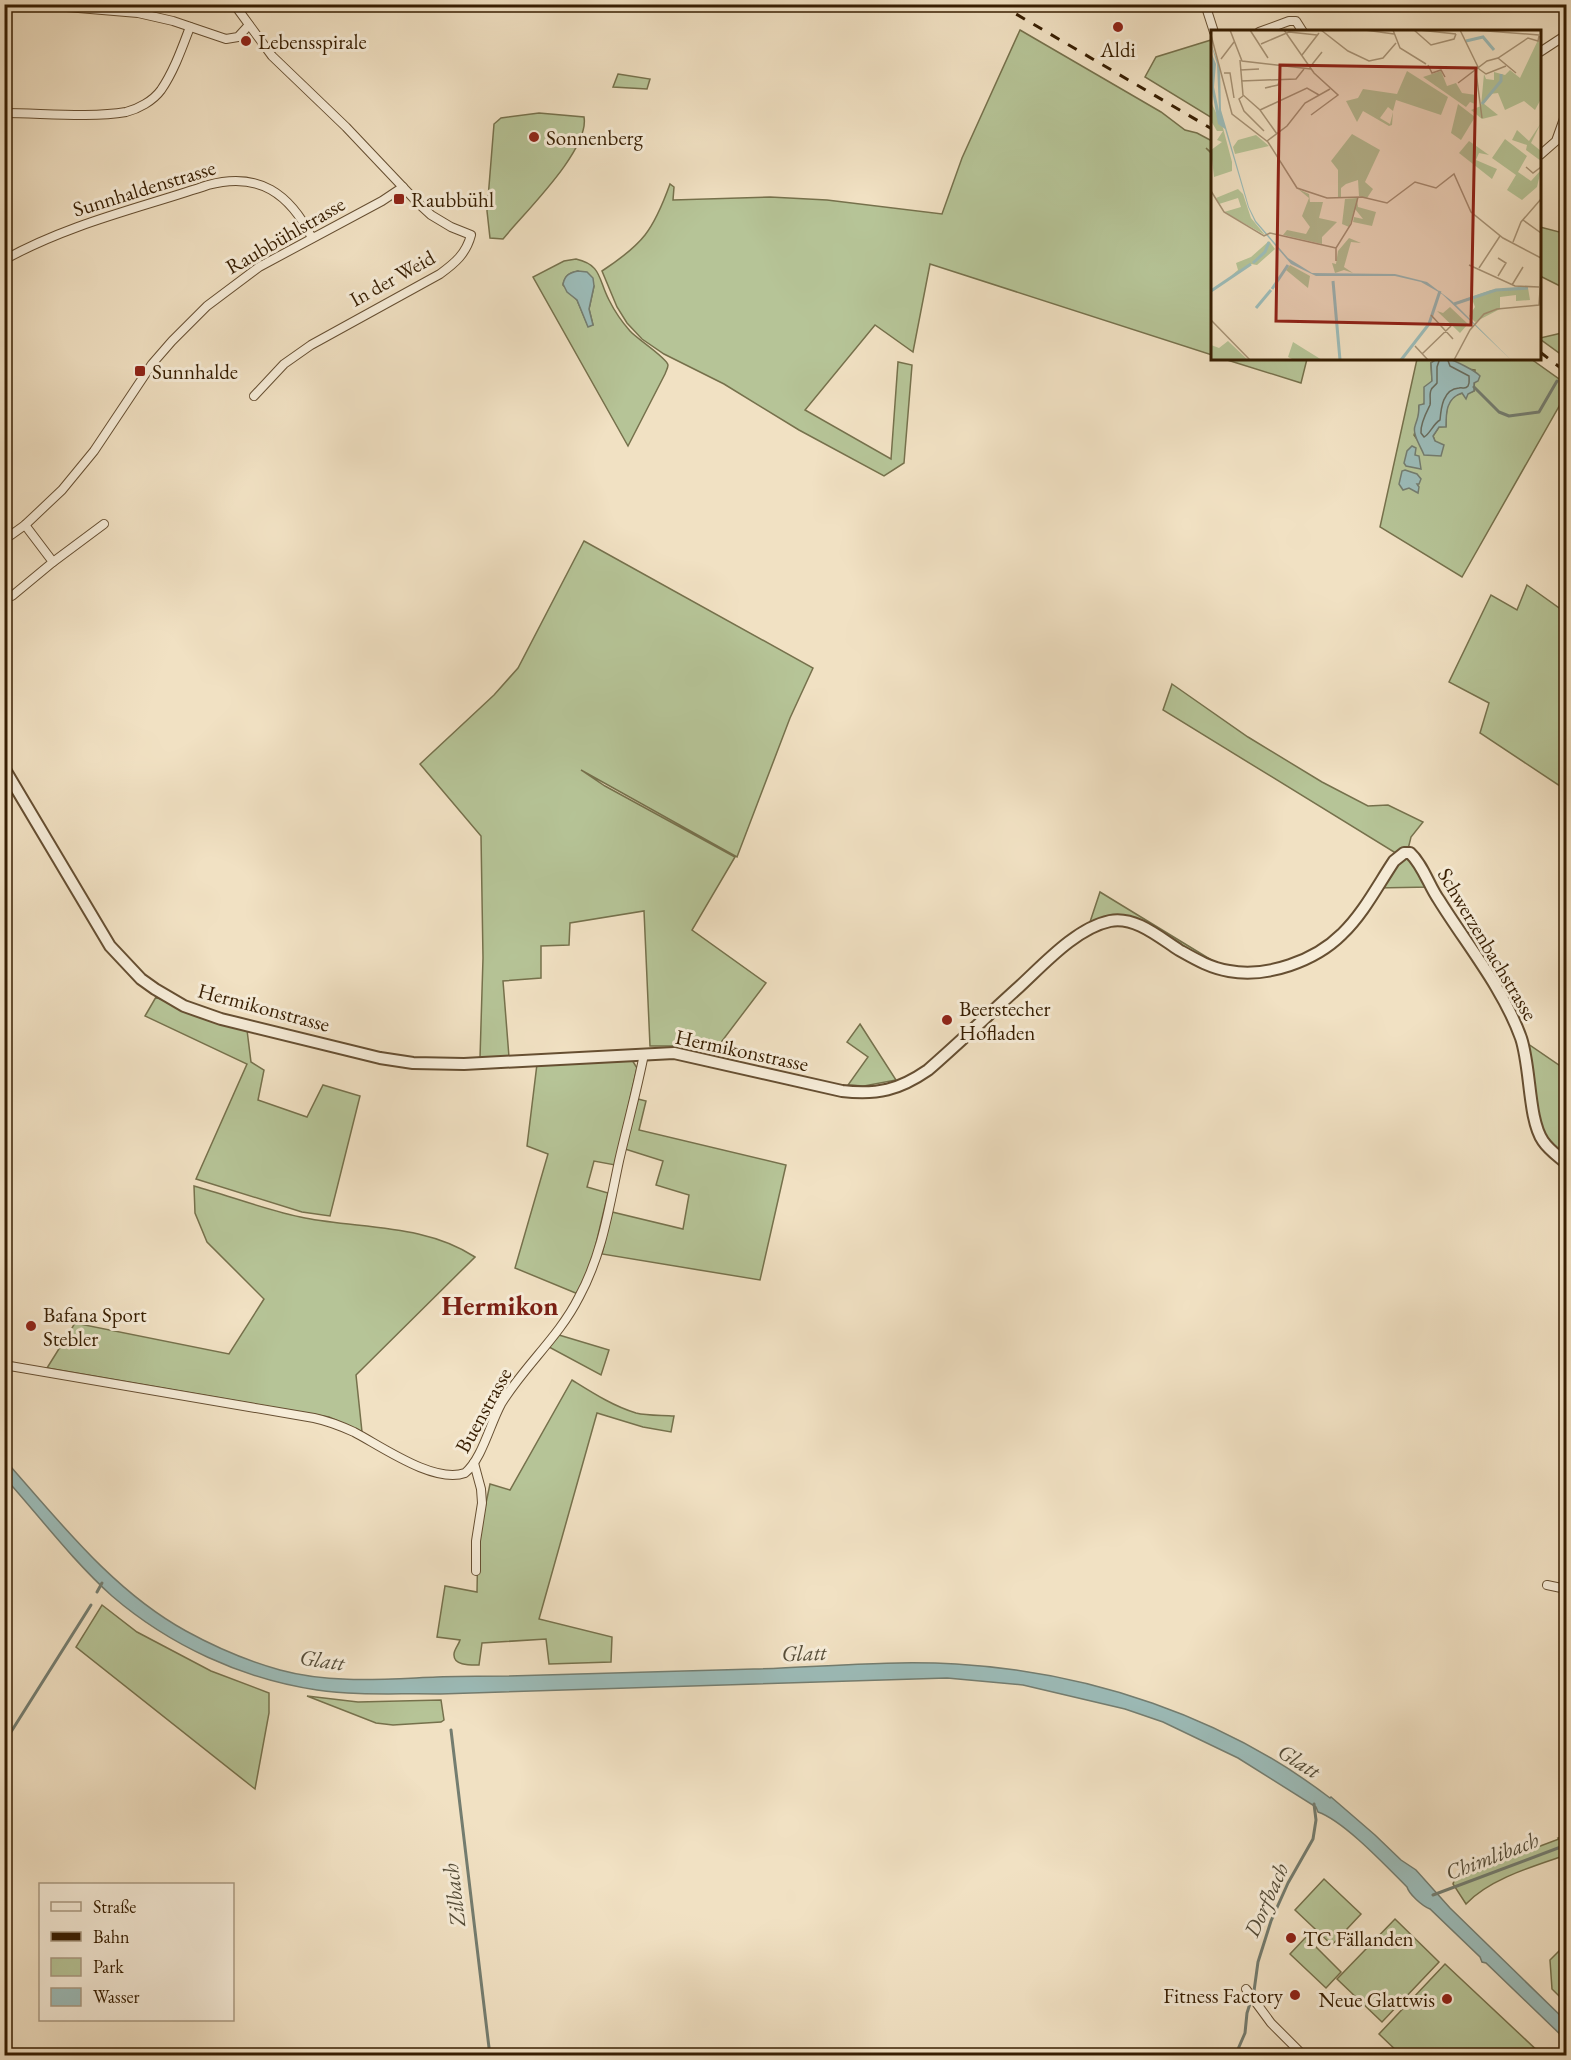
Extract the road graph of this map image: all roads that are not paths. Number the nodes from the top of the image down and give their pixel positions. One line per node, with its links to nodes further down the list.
1 (31, 4): 5 (street)
2 (1205, 4): 6 (street)
3 (238, 6): 4 (street)
4 (249, 26): 5 (street); 15 (street)
5 (190, 27): 12 (street)
6 (1213, 30)
7 (1264, 30): 8 (street)
8 (1302, 30)
9 (1566, 35): 10 (street)
10 (1541, 51)
11 (1566, 105): 13 (street)
12 (4, 113)
13 (1566, 113): 14 (street)
14 (1541, 153)
15 (403, 187): 16 (street, Raubbühlstrasse); 18 (street, In der Weid)
16 (312, 238): 17 (street, Sunnhaldenstrasse); 20 (street, Raubbühlstrasse)
17 (4, 260)
18 (254, 396)
19 (104, 524): 22 (street)
20 (25, 525): 21 (street, Raubbühlstrasse); 22 (street)
21 (4, 540)
22 (53, 562): 23 (street)
23 (12, 596)
24 (4, 768): 26 (street, Hermikonstrasse)
25 (1407, 853): 26 (street, Hermikonstrasse); 27 (street, Schwerzenbachstrasse)
26 (644, 1054): 29 (street, Buenstrasse)
27 (1564, 1161)
28 (4, 1365): 29 (street, Buenstrasse)
29 (474, 1463): 30 (street)
30 (476, 1571)
31 (1547, 1584): 32 (street)
32 (1566, 1589)
33 (1248, 1992): 34 (street)
34 (1304, 2055)

